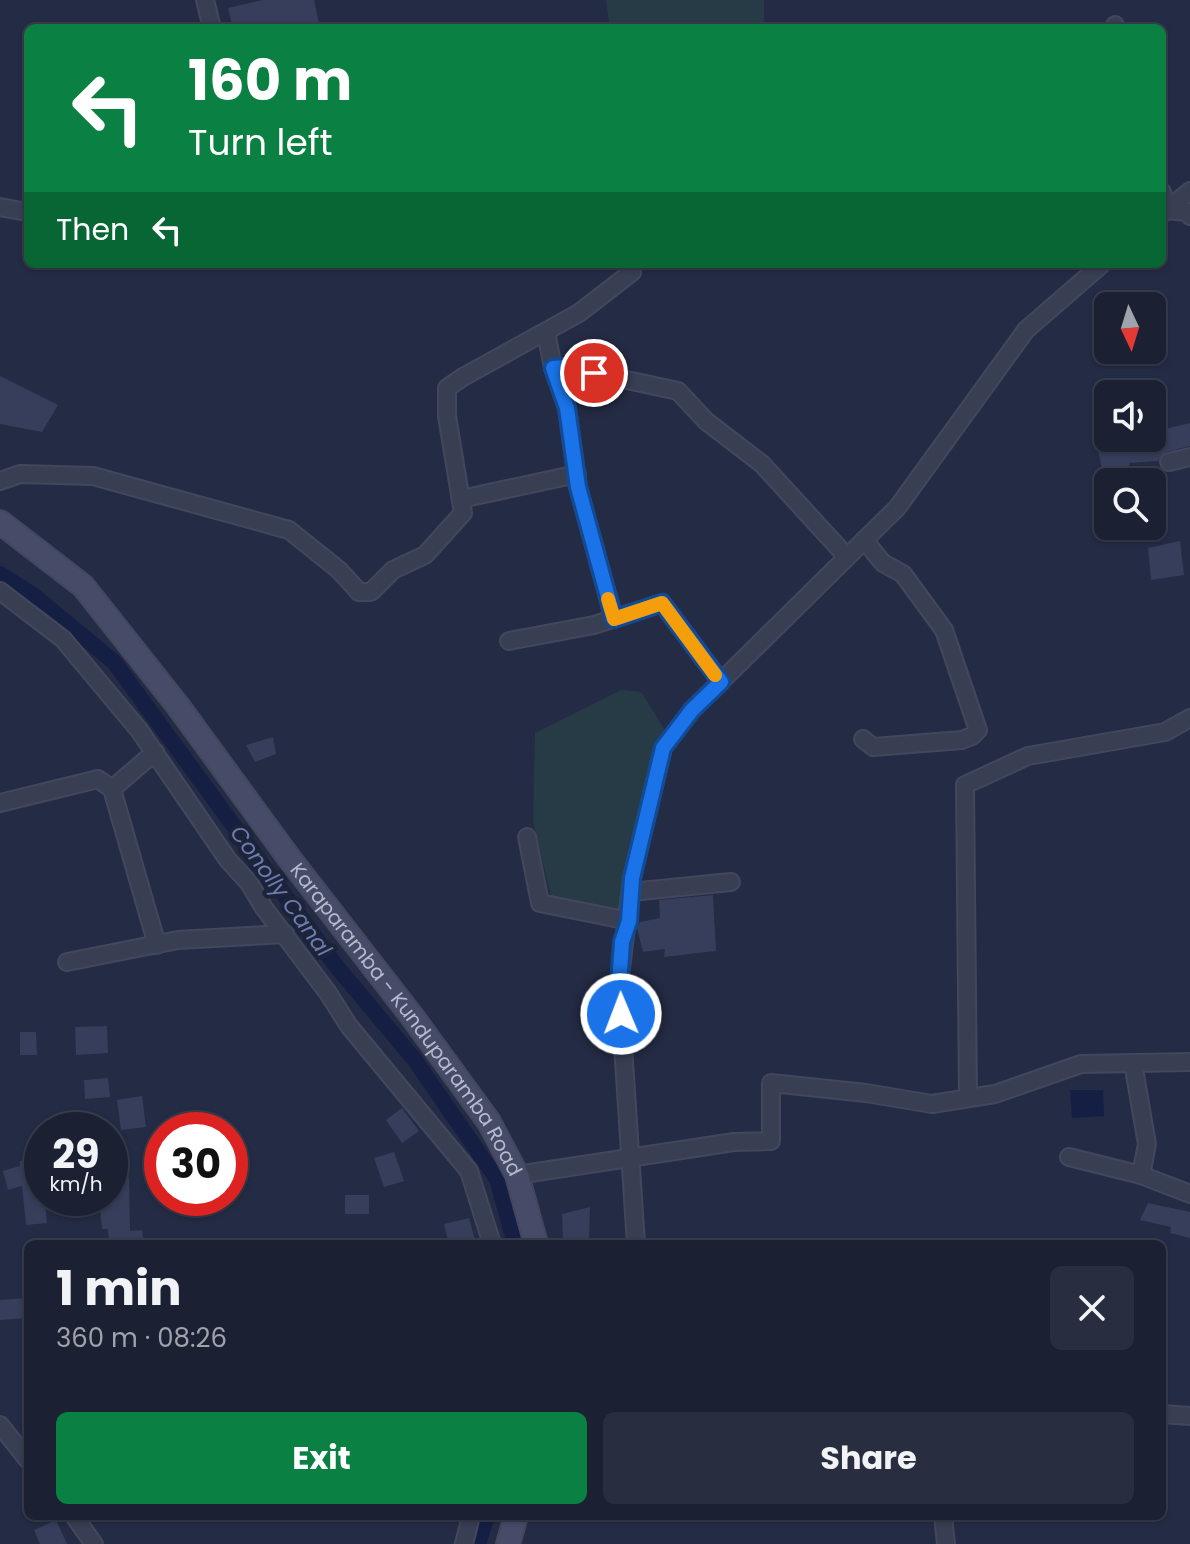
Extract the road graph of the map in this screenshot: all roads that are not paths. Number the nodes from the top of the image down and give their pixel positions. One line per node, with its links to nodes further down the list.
1 (205, 0): 2 (street)
2 (211, 24)
3 (1190, 191): 5 (street)
4 (0, 207): 6 (street)
5 (1166, 210)
6 (21, 211)
7 (1166, 212): 8 (street)
8 (1190, 216)
9 (632, 268): 11 (street)
10 (1097, 268): 19 (street)
11 (546, 332): 12 (street); 17 (street)
12 (553, 368): 15 (street); 20 (street)
13 (1190, 457): 14 (street)
14 (1169, 462)
15 (577, 474): 17 (street); 22 (street)
16 (0, 481): 17 (street)
17 (461, 499)
18 (0, 522): 42 (main road, Karaparamba - Kunduparamba Road)
19 (864, 540): 20 (street); 26 (street)
20 (847, 557): 24 (street)
21 (0, 591): 27 (street)
22 (614, 619): 23 (street); 24 (street)
23 (509, 641)
24 (721, 682): 32 (street)
25 (1190, 718): 39 (street)
26 (863, 739)
27 (155, 752): 28 (street); 34 (street)
28 (112, 789): 29 (street); 35 (street)
29 (0, 803)
30 (527, 837): 33 (street)
31 (731, 882): 32 (street)
32 (631, 892): 33 (street)
33 (629, 921): 41 (street)
34 (285, 934): 35 (street); 45 (street)
35 (157, 945): 36 (street)
36 (67, 962)
37 (1190, 1062): 38 (street)
38 (1133, 1063): 39 (street); 43 (street)
39 (968, 1098): 41 (street)
40 (1069, 1157): 43 (street)
41 (630, 1158): 42 (street); 47 (street)
42 (517, 1175): 46 (main road, Karaparamba - Kunduparamba Road)
43 (1141, 1175): 44 (street)
44 (1190, 1194)
45 (491, 1240)
46 (535, 1240)
47 (636, 1240)
48 (1166, 1414): 49 (street)
49 (1190, 1416)
50 (0, 1425): 51 (street)
51 (24, 1455)
52 (77, 1520): 56 (street)
53 (470, 1520): 57 (street)
54 (515, 1520): 58 (main road)
55 (943, 1520): 59 (street)
56 (94, 1544)
57 (464, 1544)
58 (508, 1544)
59 (946, 1544)

